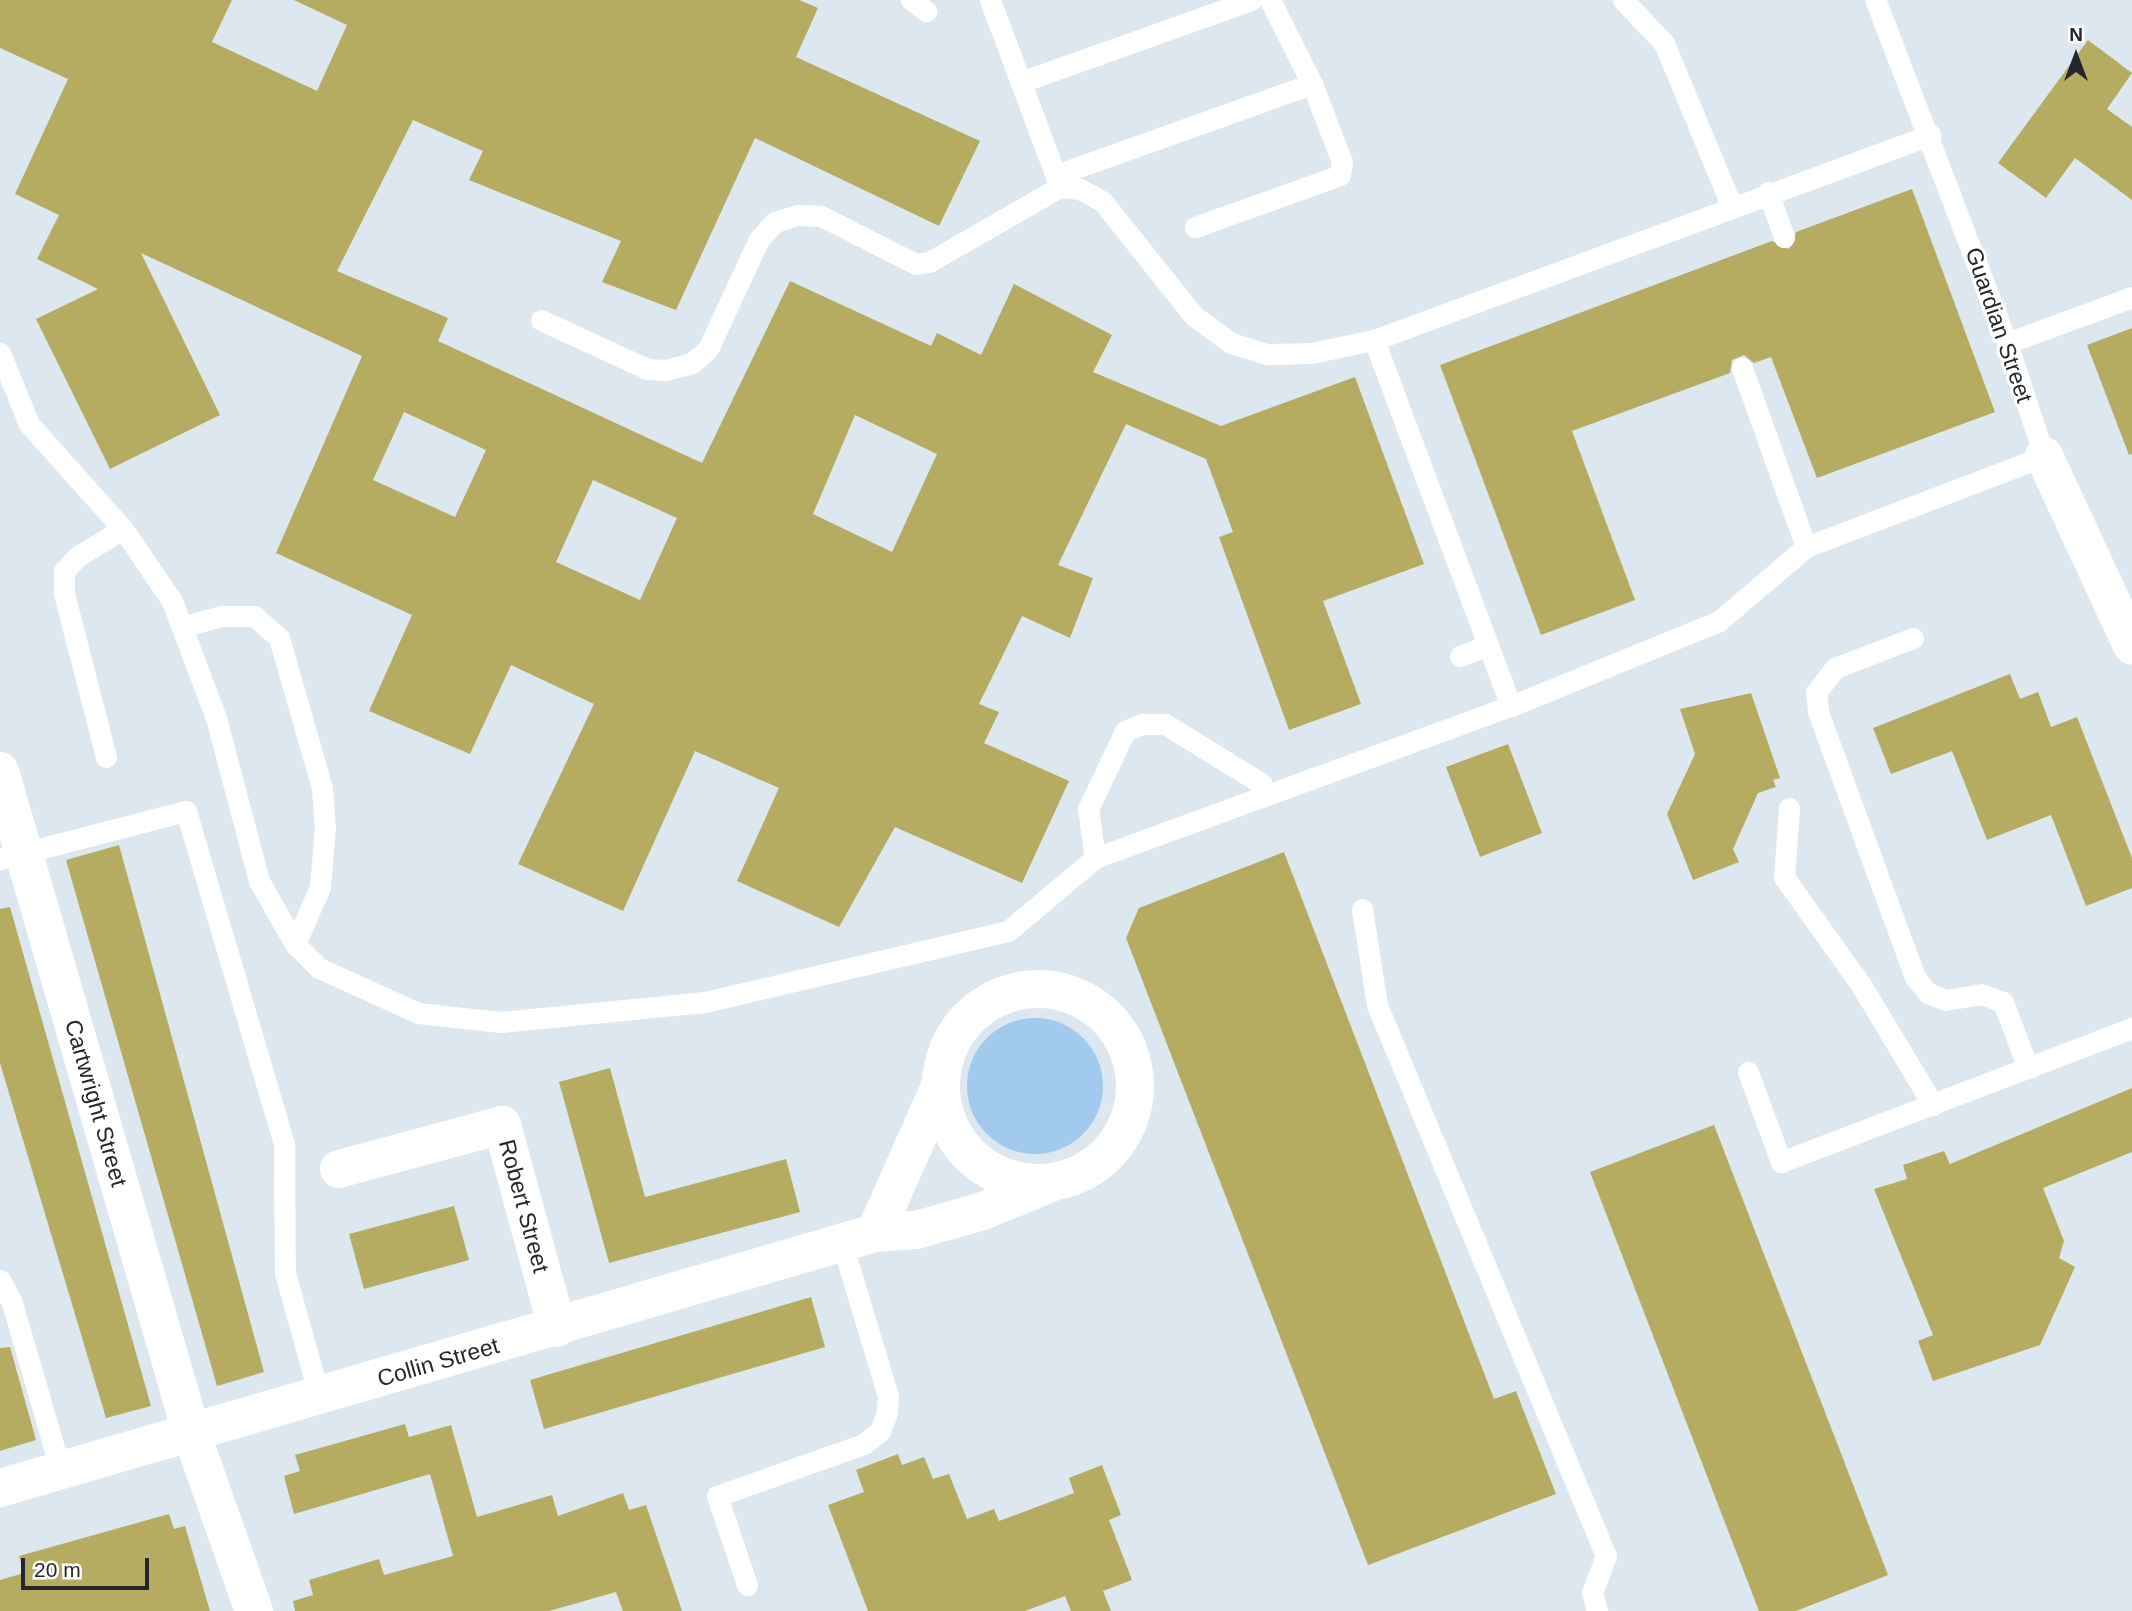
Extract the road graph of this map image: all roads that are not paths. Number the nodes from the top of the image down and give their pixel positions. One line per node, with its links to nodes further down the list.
1 (990, 0): 6 (lane)
2 (1251, 0): 6 (lane)
3 (1270, 0): 7 (lane)
4 (1623, 0): 11 (lane)
5 (1875, 0): 8 (lane, Guardian Street)
6 (1021, 82): 9 (lane)
7 (1311, 84): 9 (lane); 12 (lane)
8 (1930, 135): 10 (lane); 17 (lane, Guardian Street)
9 (1058, 181): 15 (lane); 16 (lane)
10 (1768, 192): 11 (lane); 13 (lane)
11 (1731, 205): 16 (lane)
12 (1195, 227)
13 (1784, 237)
14 (2132, 297): 17 (lane)
15 (541, 320)
16 (1374, 340): 25 (lane)
17 (2007, 342): 20 (lane, Guardian Street)
18 (0, 354): 21 (lane)
19 (1742, 368): 22 (lane)
20 (2044, 456): 22 (lane); 26 (street, Guardian Street)
21 (123, 529): 23 (lane); 29 (lane)
22 (1806, 547): 28 (lane)
23 (182, 627): 36 (lane); 36 (lane)
24 (1913, 638): 38 (lane)
25 (1488, 645): 27 (lane); 28 (lane)
26 (2132, 646)
27 (1460, 656)
28 (1511, 706): 31 (lane)
29 (106, 757)
30 (0, 771): 33 (street, Cartwright Street)
31 (1264, 794): 34 (lane); 34 (lane)
32 (1789, 808): 41 (lane)
33 (11, 855): 47 (lane); 48 (street, Cartwright Street)
34 (1095, 858): 36 (lane)
35 (1362, 908): 53 (lane)
36 (295, 944)
37 (2132, 1028): 38 (lane)
38 (2028, 1068): 41 (lane)
39 (1748, 1072): 41 (lane)
40 (940, 1086): 43 (street, Collin Street); 43 (street, Collin Street); 44 (street, Collin Street)
41 (1933, 1105)
42 (339, 1170): 46 (street, Robert Street)
43 (1051, 1183): 44 (street, Collin Street)
44 (858, 1239): 46 (street, Collin Street); 51 (lane)
45 (0, 1280): 49 (lane)
46 (557, 1328): 47 (street, Collin Street)
47 (319, 1396): 48 (street, Collin Street)
48 (192, 1435): 49 (street, Collin Street); 52 (street, Cartwright Street)
49 (61, 1472): 50 (street, Collin Street)
50 (0, 1488)
51 (747, 1585)
52 (254, 1611)
53 (1597, 1611)

